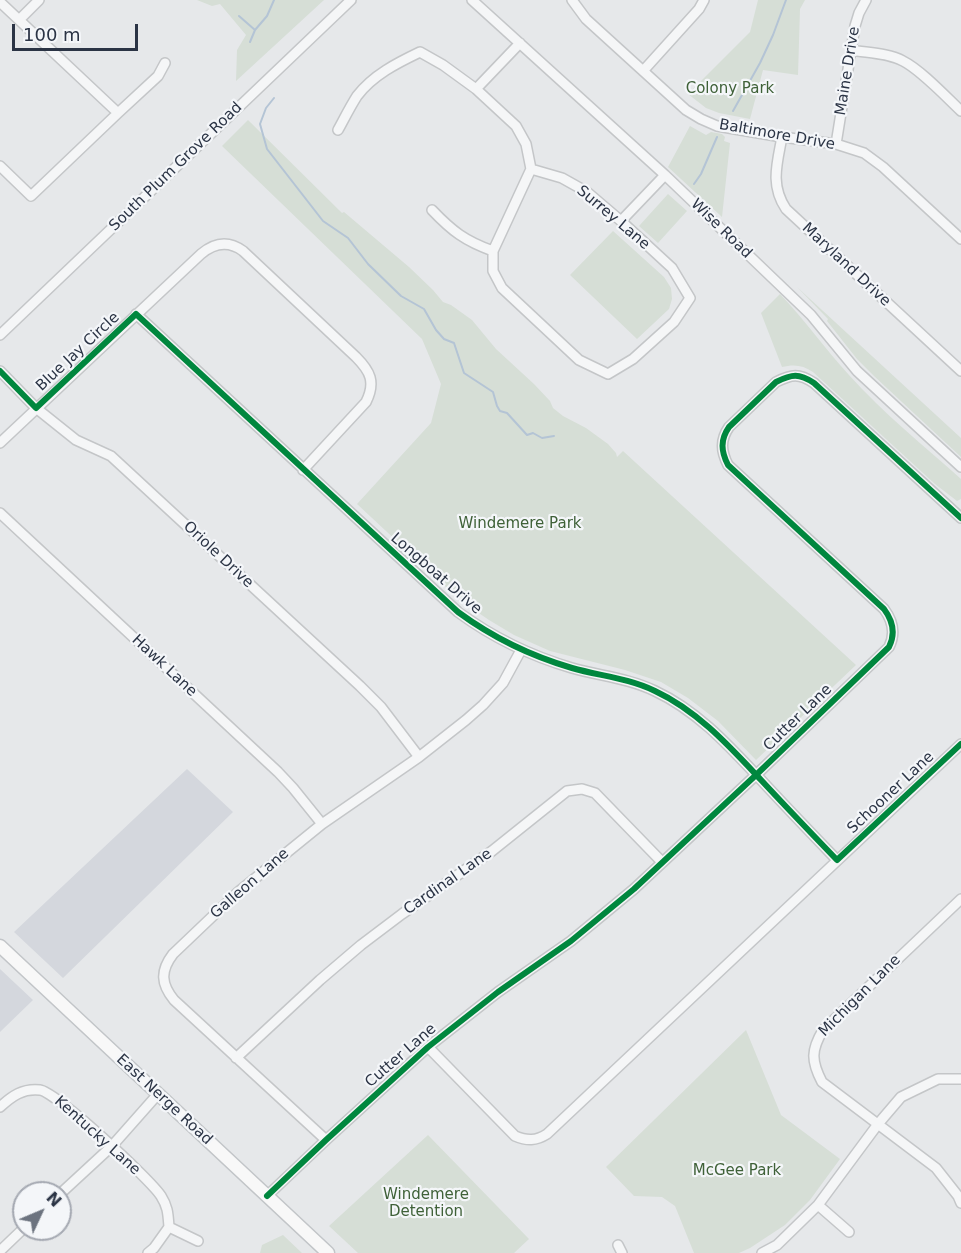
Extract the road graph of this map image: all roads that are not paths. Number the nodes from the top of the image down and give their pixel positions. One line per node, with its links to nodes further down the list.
1 (39, 0): 8 (street)
2 (351, 0): 27 (street, South Plum Grove Road)
3 (472, 0): 9 (street, Wise Road)
4 (572, 0): 12 (street, Baltimore Drive)
5 (704, 0): 12 (street)
6 (866, 0): 10 (street, Maine Drive)
7 (0, 2): 8 (street)
8 (19, 20): 15 (street)
9 (520, 44): 13 (street); 21 (street, Wise Road)
10 (851, 50): 14 (street); 18 (street, Maine Drive)
11 (165, 63): 15 (street)
12 (643, 71): 17 (street, Baltimore Drive)
13 (476, 89): 16 (street); 20 (street)
14 (961, 111)
15 (118, 112): 19 (street)
16 (338, 130)
17 (782, 137): 18 (street, Baltimore Drive); 29 (street, Maryland Drive)
18 (836, 144): 24 (street, Baltimore Drive)
19 (0, 166)
20 (531, 169): 23 (street, Surrey Lane); 25 (street)
21 (665, 174): 23 (street); 32 (street, Wise Road)
22 (432, 210): 25 (street)
23 (621, 221): 25 (street, Surrey Lane)
24 (961, 239)
25 (493, 251)
26 (136, 314): 30 (street, Blue Jay Circle); 33 (street, Longboat Drive); 33 (street, Blue Jay Circle)
27 (0, 335)
28 (0, 371): 30 (street, Oriole Drive)
29 (961, 371)
30 (36, 408): 31 (street, Blue Jay Circle); 38 (street, Oriole Drive)
31 (0, 443)
32 (961, 467)
33 (303, 470): 36 (street, Longboat Drive)
34 (0, 513): 40 (street, Hawk Lane)
35 (959, 513): 39 (street, Cutter Lane)
36 (521, 650): 38 (street, Galleon Lane); 39 (street, Longboat Drive)
37 (961, 744): 41 (street, Schooner Lane)
38 (418, 758): 40 (street, Galleon Lane)
39 (756, 775): 41 (street, Longboat Drive); 42 (street, Cutter Lane)
40 (322, 824): 46 (street, Galleon Lane)
41 (837, 860): 45 (street, Schooner Lane)
42 (662, 862): 45 (street, Cutter Lane); 46 (street, Cardinal Lane)
43 (961, 899): 50 (street, Michigan Lane)
44 (0, 946): 48 (main road, East Nerge Road)
45 (428, 1047): 51 (street, Cutter Lane)
46 (236, 1058): 51 (street, Galleon Lane)
47 (961, 1078): 50 (street)
48 (158, 1094): 52 (street); 54 (main road, East Nerge Road)
49 (0, 1107): 52 (street, Kentucky Lane)
50 (878, 1124): 55 (street, Michigan Lane); 56 (street)
51 (326, 1140): 54 (street, Cutter Lane)
52 (112, 1146): 53 (street); 57 (street, Kentucky Lane)
53 (72, 1183)
54 (267, 1197): 63 (main road, East Nerge Road)
55 (961, 1203)
56 (818, 1205): 58 (street); 64 (street)
57 (168, 1227): 60 (street); 62 (street)
58 (849, 1232)
59 (12, 1240): 61 (street)
60 (198, 1241)
61 (0, 1251)
62 (148, 1253)
63 (328, 1253)
64 (762, 1253)

